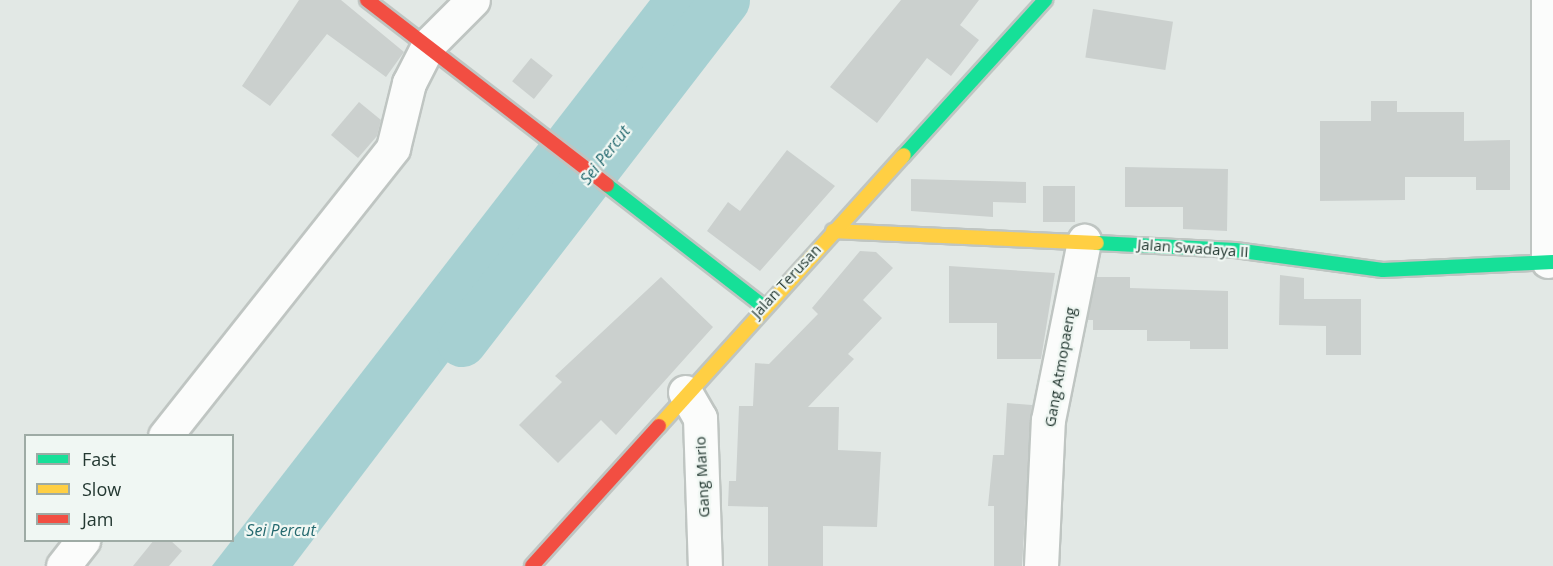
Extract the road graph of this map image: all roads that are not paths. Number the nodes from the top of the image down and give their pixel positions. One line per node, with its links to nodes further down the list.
1 (368, 0): 5 (street)
2 (473, 0): 5 (street)
3 (1045, 0): 6 (street, Jalan Terusan)
4 (1548, 0): 8 (street)
5 (429, 44): 9 (street); 11 (street)
6 (833, 231): 7 (street, Jalan Swadaya II); 9 (street, Jalan Terusan)
7 (1084, 241): 8 (street, Jalan Swadaya II); 16 (street, Gang Atmopaeng)
8 (1550, 262)
9 (763, 306): 10 (street, Jalan Terusan)
10 (685, 392): 14 (street, Jalan Terusan); 15 (street, Gang Mario)
11 (166, 434)
12 (81, 542): 13 (street)
13 (63, 566)
14 (531, 566)
15 (705, 566)
16 (1041, 566)

